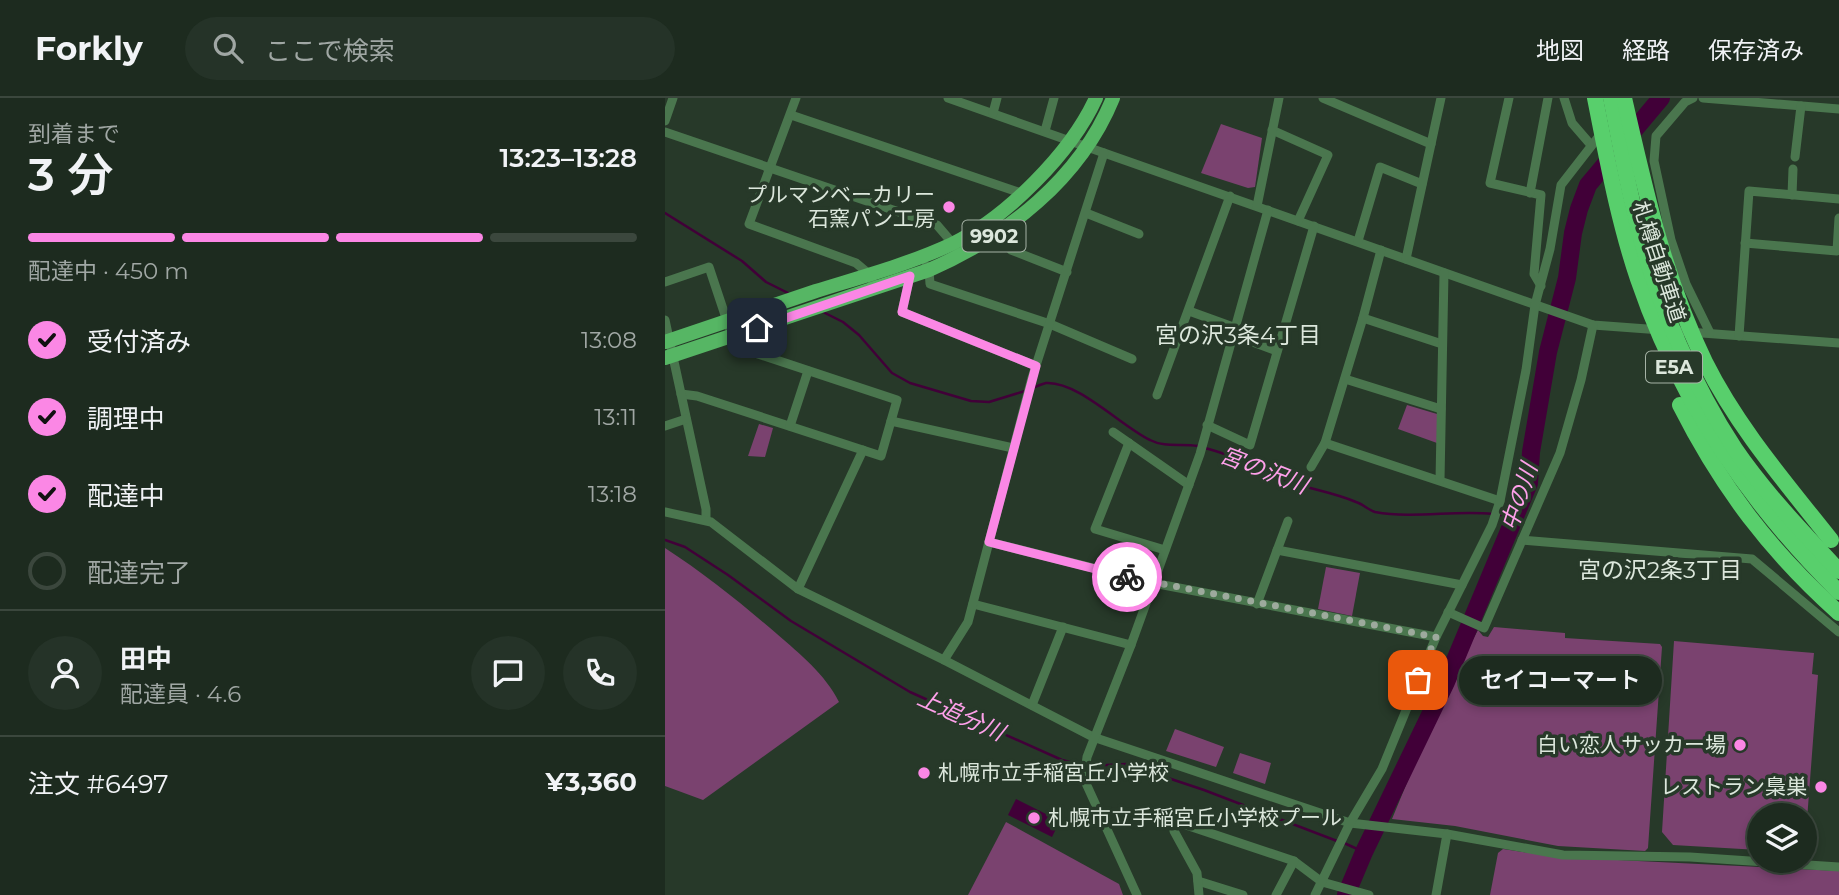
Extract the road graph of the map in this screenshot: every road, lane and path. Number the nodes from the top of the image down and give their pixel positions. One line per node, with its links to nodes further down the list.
1 (673, 98): 24 (street)
2 (796, 98): 23 (street)
3 (948, 98): 22 (street)
4 (997, 98): 22 (street)
5 (1054, 98): 26 (street)
6 (1096, 98): 28 (main road, 9902)
7 (1113, 98): 31 (main road, 9902)
8 (1279, 98): 25 (street)
9 (1323, 98): 29 (street)
10 (1441, 98): 29 (street)
11 (1509, 98): 37 (street)
12 (1548, 98): 37 (street)
13 (1564, 98): 30 (street)
14 (1595, 98): 62 (highway, 札樽自動車道 / E5A, bridge)
15 (1611, 98): 110 (highway, 札樽自動車道 / E5A, bridge)
16 (1624, 98): 107 (highway, bridge)
17 (1632, 98): 30 (street)
18 (1693, 98): 74 (street)
19 (1703, 98): 20 (street)
20 (1801, 106): 21 (street); 33 (street)
21 (1839, 109)
22 (993, 113): 26 (street)
23 (791, 115): 34 (street); 38 (street)
24 (665, 121)
25 (1272, 130): 43 (street); 47 (street)
26 (1045, 131): 28 (street)
27 (665, 132): 34 (street)
28 (1071, 140): 31 (street); 38 (main road, 9902)
29 (1431, 144): 36 (street)
30 (1591, 145): 65 (street)
31 (1087, 146): 32 (street); 42 (main road, 9902)
32 (1104, 153): 40 (street); 45 (street)
33 (1795, 157)
34 (770, 169): 51 (street); 63 (street)
35 (1793, 169): 39 (street)
36 (1422, 184): 50 (street); 57 (street)
37 (1530, 192): 65 (street)
38 (1022, 193): 42 (street); 51 (main road, 9902)
39 (1792, 195): 41 (street); 52 (street)
40 (1230, 197): 43 (street); 67 (street)
41 (1839, 199)
42 (1037, 203): 56 (main road, 9902)
43 (1257, 206): 44 (street)
44 (1268, 210): 47 (street); 73 (street)
45 (1086, 214): 49 (street); 59 (street)
46 (1839, 218): 52 (street)
47 (1299, 221): 48 (street)
48 (1314, 226): 50 (street); 80 (street)
49 (1139, 234)
50 (1358, 241): 54 (street)
51 (953, 243): 55 (main road, 9902); 56 (street)
52 (1745, 243): 76 (street)
53 (1011, 250): 59 (street)
54 (1381, 250): 57 (street); 68 (street)
55 (919, 256): 58 (street); 63 (main road, 9902)
56 (961, 256): 58 (main road, 9902)
57 (1406, 259): 60 (street)
58 (929, 270): 61 (main road, 9902); 71 (street)
59 (1067, 272): 71 (street)
60 (1444, 273): 66 (street); 78 (street)
61 (910, 276): 63 (main road, 9902); 82 (street)
62 (1638, 278): 114 (highway, 札樽自動車道 / E5A, bridge); 117 (highway, bridge)
63 (872, 281): 70 (main road, 9902); 75 (main road, 9902)
64 (665, 282): 70 (street)
65 (1541, 286): 66 (street)
66 (1535, 305): 72 (street); 101 (street)
67 (1189, 311): 73 (street); 86 (street)
68 (1363, 318): 78 (street); 84 (street)
69 (665, 320): 79 (street)
70 (726, 320): 75 (street); 79 (main road, 9902)
71 (1050, 324): 81 (street); 82 (street)
72 (1593, 325): 74 (street); 105 (street)
73 (1235, 332): 80 (street); 92 (street)
74 (1710, 333): 76 (street)
75 (732, 336): 79 (main road, 9902); 83 (street)
76 (1739, 336): 77 (street)
77 (1839, 343)
78 (1442, 344): 87 (street)
79 (668, 349): 85 (street)
80 (1277, 351): 92 (street)
81 (1132, 359)
82 (1036, 366): 96 (street)
83 (808, 371): 89 (street); 91 (street)
84 (1345, 379): 87 (street); 95 (street)
85 (681, 394): 88 (street); 91 (street)
86 (1157, 395)
87 (1441, 409): 99 (street)
88 (686, 419): 90 (street); 103 (street)
89 (891, 421): 96 (street); 97 (street)
90 (665, 426)
91 (790, 426): 97 (street)
92 (1206, 430): 100 (street)
93 (1113, 432): 94 (street)
94 (1129, 443): 100 (street); 108 (street)
95 (1325, 443): 98 (street); 99 (street)
96 (1013, 448): 106 (street)
97 (863, 450): 113 (street)
98 (1311, 467)
99 (1440, 480): 101 (street)
100 (1189, 485): 108 (street)
101 (1500, 502): 112 (street)
102 (665, 512): 103 (street)
103 (706, 520): 113 (street)
104 (1288, 521): 109 (street)
105 (1522, 540): 118 (street); 120 (street)
106 (989, 542): 111 (street); 115 (street)
107 (1835, 544)
108 (1165, 550): 111 (street)
109 (1277, 550): 112 (street); 116 (street)
110 (1839, 571)
111 (1153, 583): 116 (street); 122 (street)
112 (1462, 586): 118 (street)
113 (798, 589): 123 (street)
114 (1839, 592)
115 (973, 604): 119 (street); 123 (street)
116 (1257, 604): 121 (street)
117 (1839, 613)
118 (1453, 614): 121 (street)
119 (1063, 627): 122 (street); 124 (street)
120 (1839, 632)
121 (1436, 637): 126 (street)
122 (1131, 645): 125 (street)
123 (944, 660): 124 (street)
124 (1032, 705): 125 (street)
125 (1093, 737): 126 (street); 133 (street)
126 (1348, 828): 127 (street); 131 (street)
127 (1447, 834): 129 (street); 138 (street)
128 (1294, 861): 130 (street); 131 (street); 136 (street)
129 (1839, 867)
130 (1198, 881): 134 (street); 135 (street)
131 (1322, 882): 132 (street); 137 (street)
132 (1365, 894)
133 (1137, 895)
134 (1199, 895)
135 (1244, 895)
136 (1276, 895)
137 (1315, 895)
138 (1436, 895)

